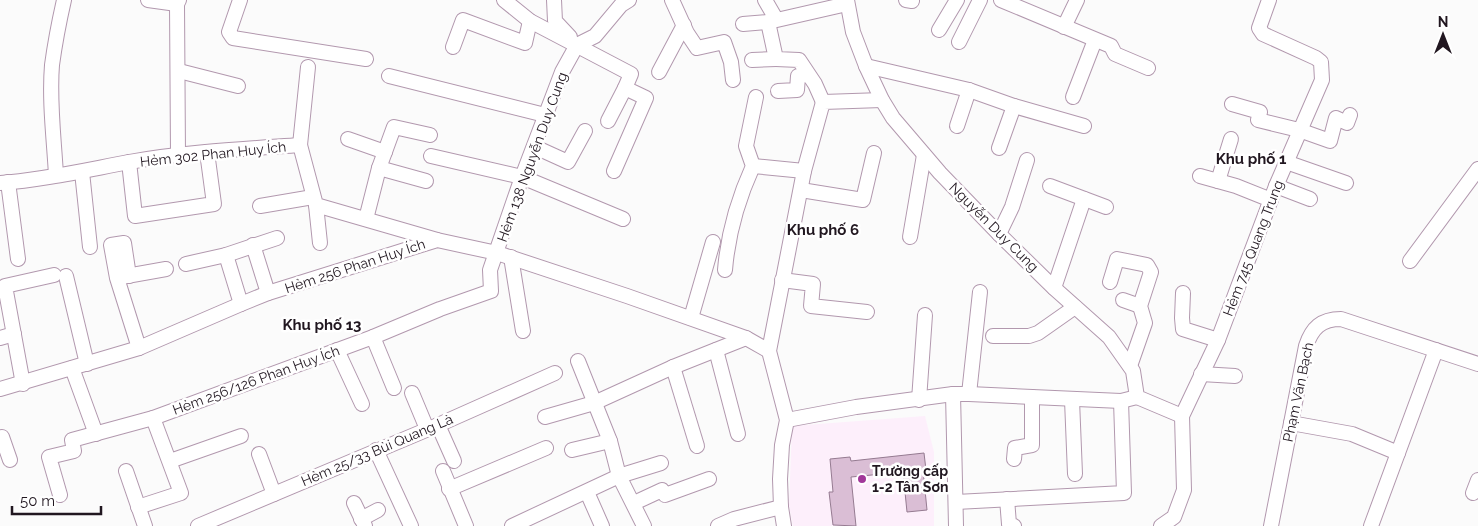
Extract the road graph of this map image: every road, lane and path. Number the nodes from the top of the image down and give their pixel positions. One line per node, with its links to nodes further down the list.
1 (64, 0): 75 (street)
2 (148, 0): 12 (street)
3 (240, 0): 26 (street)
4 (504, 0): 17 (street)
5 (554, 0): 24 (street)
6 (672, 0): 19 (street)
7 (765, 0): 16 (street)
8 (957, 0): 21 (street)
9 (980, 0): 23 (street)
10 (1076, 0): 20 (street)
11 (1269, 0): 52 (street, Hẻm 745 Quang Trung)
12 (178, 2): 32 (street)
13 (623, 2): 24 (street, Hẻm 138 Nguyễn Duy Cung)
14 (847, 2): 16 (street); 30 (street, Nguyễn Duy Cung)
15 (1010, 2): 20 (street)
16 (772, 20): 18 (street); 27 (street)
17 (530, 21): 24 (street); 25 (street)
18 (743, 24)
19 (684, 25): 33 (street); 36 (street)
20 (1064, 27): 22 (street)
21 (939, 30)
22 (1095, 40): 31 (street); 42 (street)
23 (959, 42)
24 (577, 45): 38 (street); 47 (street, Hẻm 138 Nguyễn Duy Cung)
25 (453, 47)
26 (366, 59)
27 (776, 59): 28 (street); 34 (street)
28 (752, 60)
29 (308, 66): 57 (street)
30 (866, 66): 39 (street); 43 (street, Nguyễn Duy Cung)
31 (1148, 68)
32 (178, 72): 37 (street); 64 (street)
33 (659, 72)
34 (808, 75): 40 (street); 44 (street)
35 (388, 76): 47 (street)
36 (733, 80)
37 (238, 86)
38 (625, 88): 49 (street); 72 (street)
39 (969, 90): 46 (street); 50 (street)
40 (778, 91)
41 (756, 97): 69 (street)
42 (1074, 97)
43 (882, 100): 44 (street); 63 (street, Nguyễn Duy Cung)
44 (823, 102): 73 (street)
45 (1232, 104): 52 (street)
46 (1014, 106): 51 (street); 59 (street)
47 (545, 115): 58 (street, Hẻm 138 Nguyễn Duy Cung)
48 (1350, 115): 52 (street)
49 (608, 121)
50 (957, 126)
51 (1084, 126)
52 (1299, 130): 68 (street, Hẻm 745 Quang Trung)
53 (585, 131): 58 (street)
54 (430, 135): 61 (street)
55 (348, 139): 61 (street)
56 (1231, 139): 79 (street)
57 (300, 145): 60 (street, Hẻm 302 Phan Huy Ích); 88 (street, Hẻm 302 Phan Huy Ích)
58 (535, 147): 77 (street, Hẻm 138 Nguyễn Duy Cung)
59 (999, 148)
60 (207, 152): 64 (street, Hẻm 302 Phan Huy Ích); 67 (street)
61 (385, 152): 70 (street)
62 (874, 153): 84 (street)
63 (924, 155): 93 (street, Nguyễn Duy Cung); 94 (street)
64 (178, 156): 67 (street, Hẻm 302 Phan Huy Ích)
65 (431, 156): 77 (street)
66 (1027, 160): 93 (street)
67 (129, 162): 74 (street, Hẻm 302 Phan Huy Ích)
68 (1286, 162): 81 (street); 83 (street, Hẻm 745 Quang Trung)
69 (753, 166): 73 (street); 108 (street)
70 (379, 168): 78 (street); 91 (street)
71 (1478, 170): 105 (street)
72 (614, 171)
73 (804, 171): 84 (street)
74 (82, 172): 75 (street, Hẻm 302 Phan Huy Ích); 100 (street)
75 (56, 175): 80 (street, Hẻm 302 Phan Huy Ích)
76 (1200, 176): 79 (street)
77 (522, 177): 92 (street); 101 (street, Hẻm 138 Nguyễn Duy Cung)
78 (426, 181)
79 (1218, 181): 86 (street)
80 (4, 182): 104 (street)
81 (1346, 182)
82 (1050, 186): 85 (street)
83 (1276, 186): 86 (street, Hẻm 745 Quang Trung); 87 (street)
84 (801, 190): 109 (street)
85 (1084, 199): 90 (street); 111 (street)
86 (1271, 200): 128 (street, Hẻm 745 Quang Trung)
87 (1310, 200)
88 (315, 201): 89 (street); 91 (street); 98 (street, Hẻm 302 Phan Huy Ích)
89 (260, 206)
90 (1106, 206)
91 (366, 219): 96 (street)
92 (623, 219)
93 (999, 234): 111 (street, Nguyễn Duy Cung)
94 (910, 237)
95 (277, 238): 99 (street)
96 (437, 240): 101 (street, Hẻm 256 Phan Huy Ích); 113 (street, Hẻm 256 Phan Huy Ích)
97 (713, 242): 121 (street)
98 (320, 243)
99 (253, 245): 102 (street); 113 (street)
100 (90, 247)
101 (497, 253): 103 (street, Hẻm 256 Phan Huy Ích); 125 (street, Hẻm 256/126 Phan Huy Ích)
102 (226, 255): 106 (street); 116 (street)
103 (511, 257): 121 (street, Hẻm 256 Phan Huy Ích); 122 (street)
104 (18, 259)
105 (1410, 261)
106 (186, 264)
107 (166, 269): 129 (street)
108 (725, 270)
109 (782, 280): 119 (street); 133 (street)
110 (1110, 282): 117 (street)
111 (1054, 288): 118 (street, Nguyễn Duy Cung)
112 (980, 292): 148 (street)
113 (268, 293): 116 (street, Hẻm 256 Phan Huy Ích)
114 (1183, 293): 128 (street)
115 (1122, 300): 117 (street)
116 (241, 304): 129 (street, Hẻm 256 Phan Huy Ích)
117 (1140, 306): 137 (street)
118 (1075, 307): 124 (street); 137 (street, Nguyễn Duy Cung)
119 (867, 312)
120 (925, 315): 151 (street)
121 (691, 318): 127 (street, Hẻm 256 Phan Huy Ích)
122 (523, 331)
123 (14, 334): 126 (street); 135 (street); 143 (street)
124 (994, 336)
125 (373, 337): 130 (street, Hẻm 256/126 Phan Huy Ích); 144 (street)
126 (0, 338)
127 (746, 338): 131 (street); 133 (street, Hẻm 256 Phan Huy Ích)
128 (1218, 340): 141 (street, Hẻm 745 Quang Trung)
129 (139, 348): 135 (street, Hẻm 256 Phan Huy Ích)
130 (337, 350): 155 (street); 158 (street, Hẻm 256/126 Phan Huy Ích)
131 (716, 350): 138 (street); 163 (street)
132 (1436, 350): 136 (street, Phạm Văn Bạch); 160 (street, Phạm Văn Bạch); 171 (street)
133 (769, 351): 159 (street)
134 (578, 361): 154 (street)
135 (87, 364): 139 (street, Hẻm 256 Phan Huy Ích)
136 (1478, 364)
137 (1130, 366): 150 (street, Nguyễn Duy Cung)
138 (673, 367): 154 (street); 167 (street)
139 (72, 368): 143 (street, Hẻm 256 Phan Huy Ích); 162 (street)
140 (555, 373): 161 (street, Hẻm 25/33 Bùi Quang Là)
141 (1201, 374): 142 (street); 156 (street, Hẻm 745 Quang Trung)
142 (1235, 376)
143 (23, 384): 145 (street, Hẻm 256 Phan Huy Ích)
144 (394, 388)
145 (0, 390)
146 (412, 393): 161 (street)
147 (953, 394): 148 (street); 151 (street); 188 (street)
148 (969, 394): 149 (street)
149 (1032, 397): 152 (street); 173 (street)
150 (1137, 397): 153 (street); 156 (street)
151 (919, 400): 159 (street)
152 (1072, 400): 153 (street); 180 (street)
153 (1121, 401): 187 (street)
154 (594, 403): 157 (street); 166 (street)
155 (362, 404)
156 (1182, 416): 195 (street, Hẻm 745 Quang Trung)
157 (545, 417)
158 (153, 418): 162 (street, Hẻm 256/126 Phan Huy Ích); 175 (street)
159 (787, 420): 192 (street)
160 (1291, 423): 171 (street); 209 (street, Phạm Văn Bạch)
161 (433, 427): 169 (street, Hẻm 25/33 Bùi Quang Là); 176 (street)
162 (96, 434): 186 (street, Hẻm 256/126 Phan Huy Ích)
163 (738, 434)
164 (241, 436): 175 (street)
165 (0, 438): 174 (street)
166 (610, 441): 170 (street); 181 (street)
167 (697, 446)
168 (546, 448): 183 (street)
169 (376, 450): 185 (street, Hẻm 25/33 Bùi Quang Là); 199 (street)
170 (572, 450)
171 (1398, 453): 210 (street)
172 (258, 454): 185 (street)
173 (1014, 459)
174 (10, 460)
175 (170, 461): 191 (street)
176 (454, 461)
177 (661, 463): 181 (street)
178 (126, 471): 191 (street)
179 (443, 471): 183 (street)
180 (1075, 474)
181 (619, 476): 184 (street); 190 (street)
182 (709, 479): 190 (street)
183 (450, 488): 200 (street)
184 (587, 492): 194 (street); 202 (street)
185 (274, 494): 198 (street, Hẻm 25/33 Bùi Quang Là)
186 (60, 495)
187 (1007, 499): 188 (street); 207 (street)
188 (956, 502): 206 (street)
189 (354, 503): 196 (street)
190 (634, 503): 203 (street)
191 (138, 507): 197 (street)
192 (780, 507): 204 (street); 205 (street)
193 (378, 510): 196 (street)
194 (540, 521): 201 (street)
195 (1175, 521): 208 (street, Hẻm 745 Quang Trung)
196 (363, 522)
197 (145, 526)
198 (198, 526)
199 (411, 526)
200 (466, 526)
201 (512, 526)
202 (602, 526)
203 (644, 526)
204 (718, 526)
205 (784, 526)
206 (956, 526)
207 (1014, 526)
208 (1161, 526)
209 (1271, 526)
210 (1370, 526)

